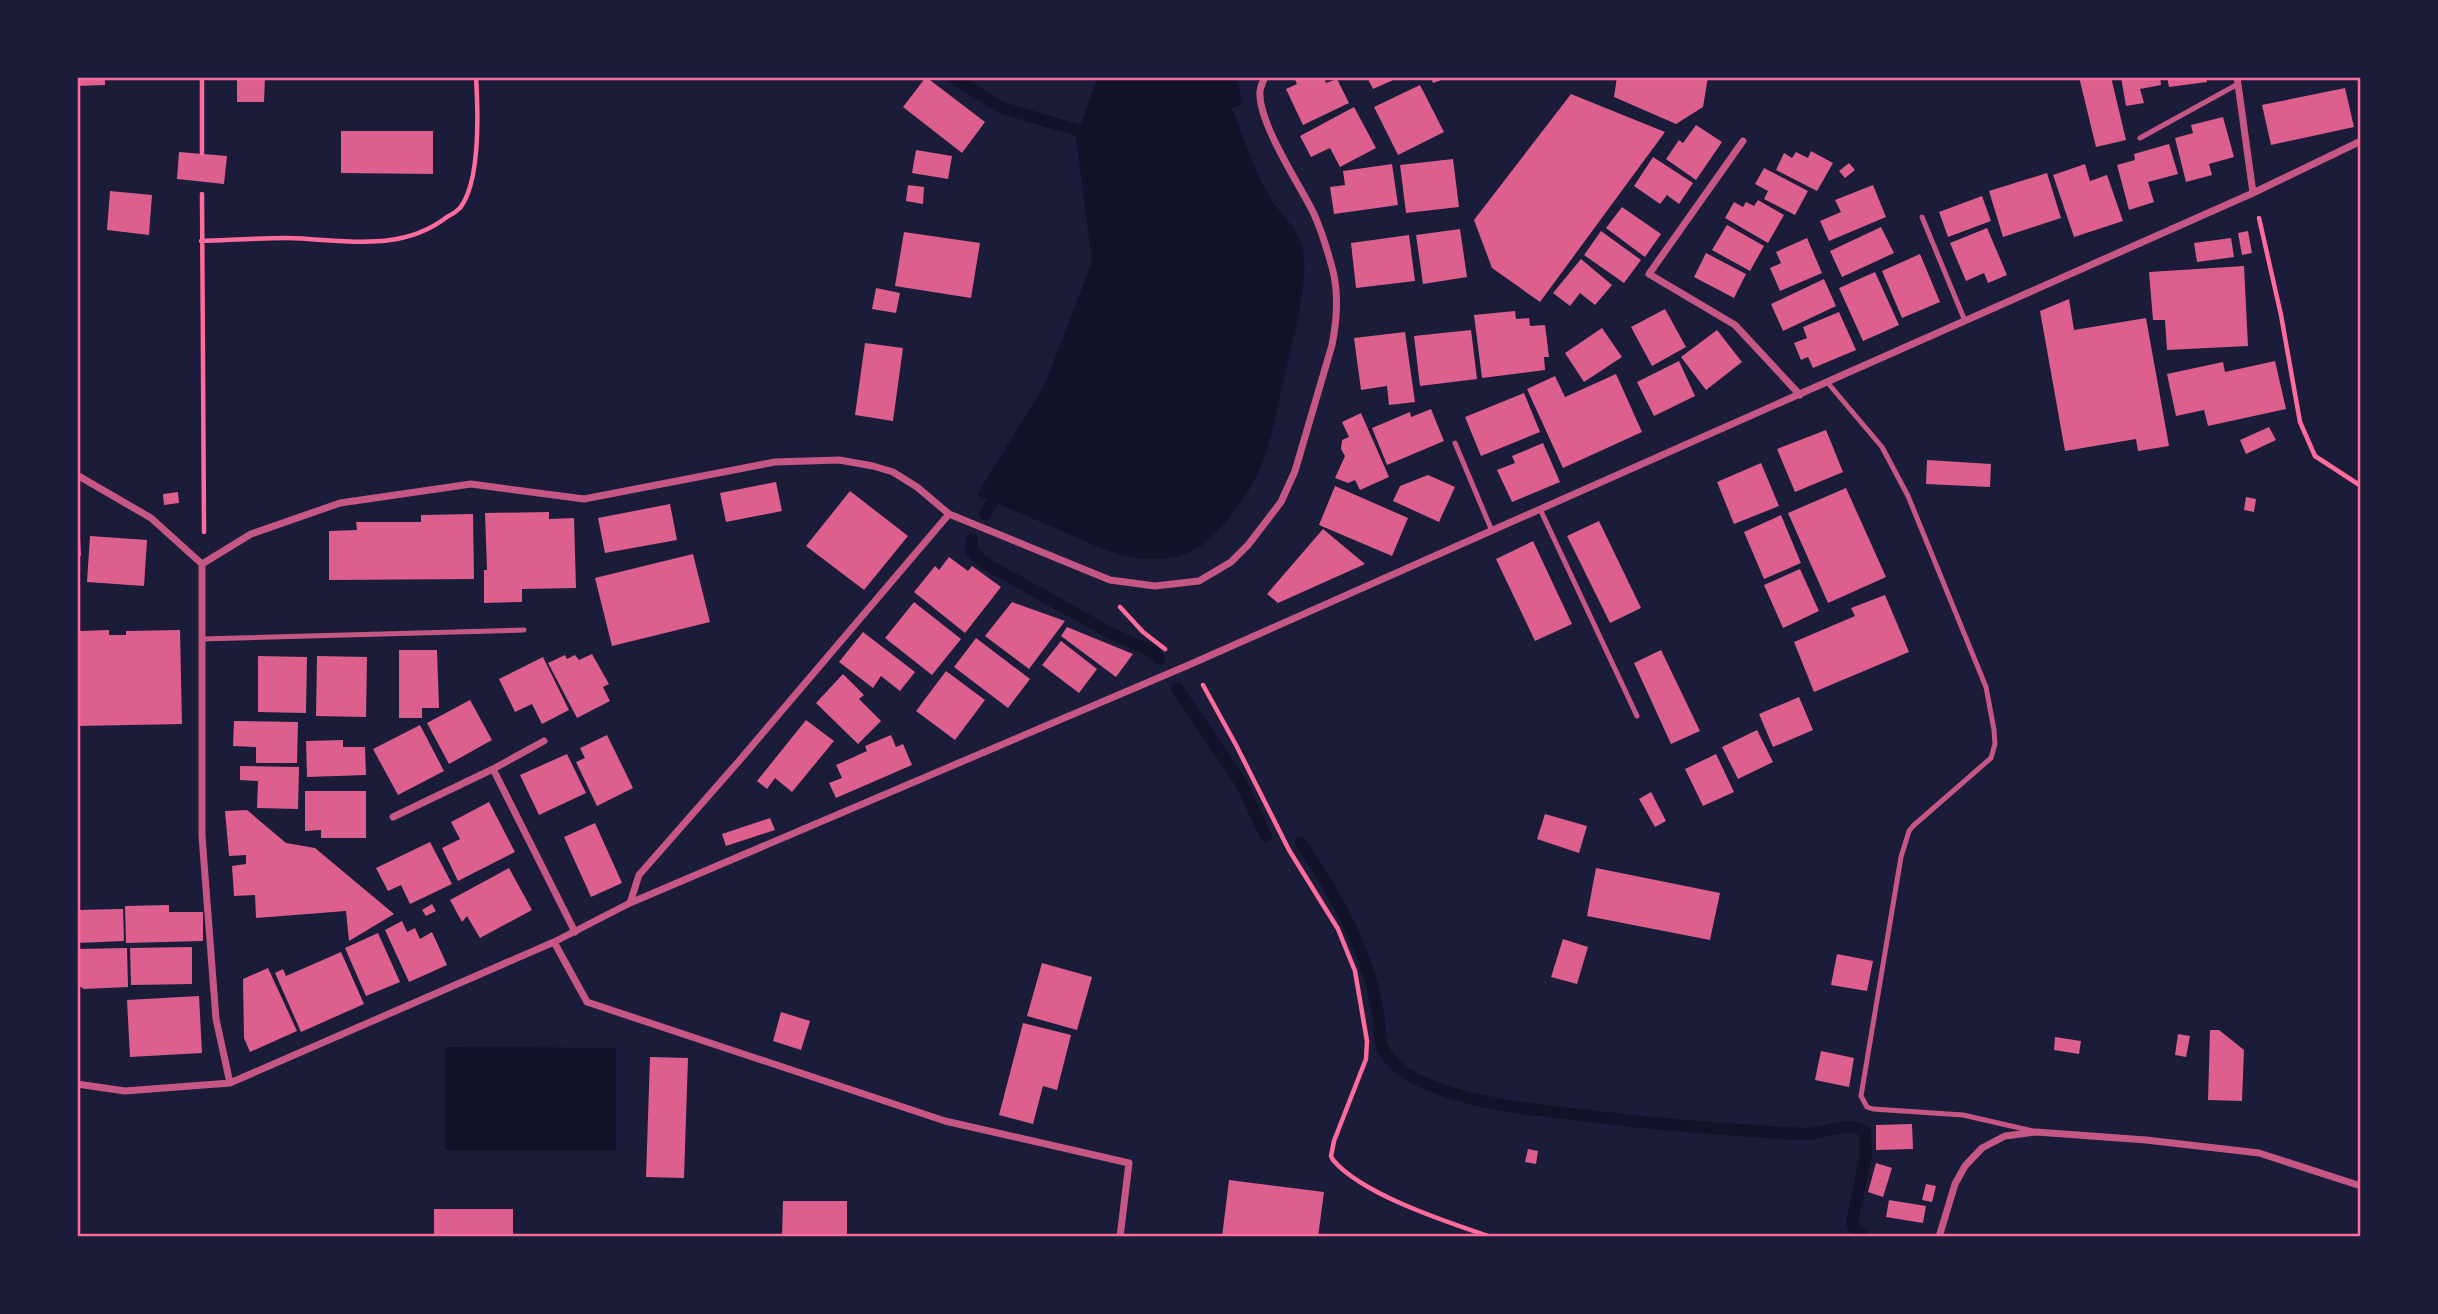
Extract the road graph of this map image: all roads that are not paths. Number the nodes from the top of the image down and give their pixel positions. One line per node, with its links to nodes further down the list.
1 (1265, 77): 14 (street)
2 (2237, 81): 3 (lane); 6 (street)
3 (2140, 138)
4 (1743, 141): 10 (street)
5 (2361, 141): 6 (street)
6 (2253, 193): 8 (street)
7 (1922, 218): 8 (lane)
8 (1965, 321): 9 (street)
9 (1827, 382): 10 (street); 28 (lane)
10 (1800, 394): 13 (street)
11 (1455, 443): 15 (lane)
12 (77, 475): 16 (street)
13 (1540, 509): 15 (street); 19 (lane)
14 (949, 514): 16 (street); 23 (street)
15 (1492, 531): 23 (street)
16 (202, 564): 18 (street)
17 (524, 630): 18 (lane)
18 (202, 639): 26 (street)
19 (1637, 716)
20 (544, 741): 21 (street)
21 (493, 769): 22 (street); 24 (street)
22 (393, 817)
23 (630, 903): 24 (street)
24 (575, 932): 25 (street)
25 (554, 942): 26 (street); 30 (street)
26 (230, 1083): 27 (street)
27 (77, 1084)
28 (2036, 1132): 29 (street); 31 (street)
29 (2361, 1186)
30 (1120, 1237)
31 (1939, 1237)

